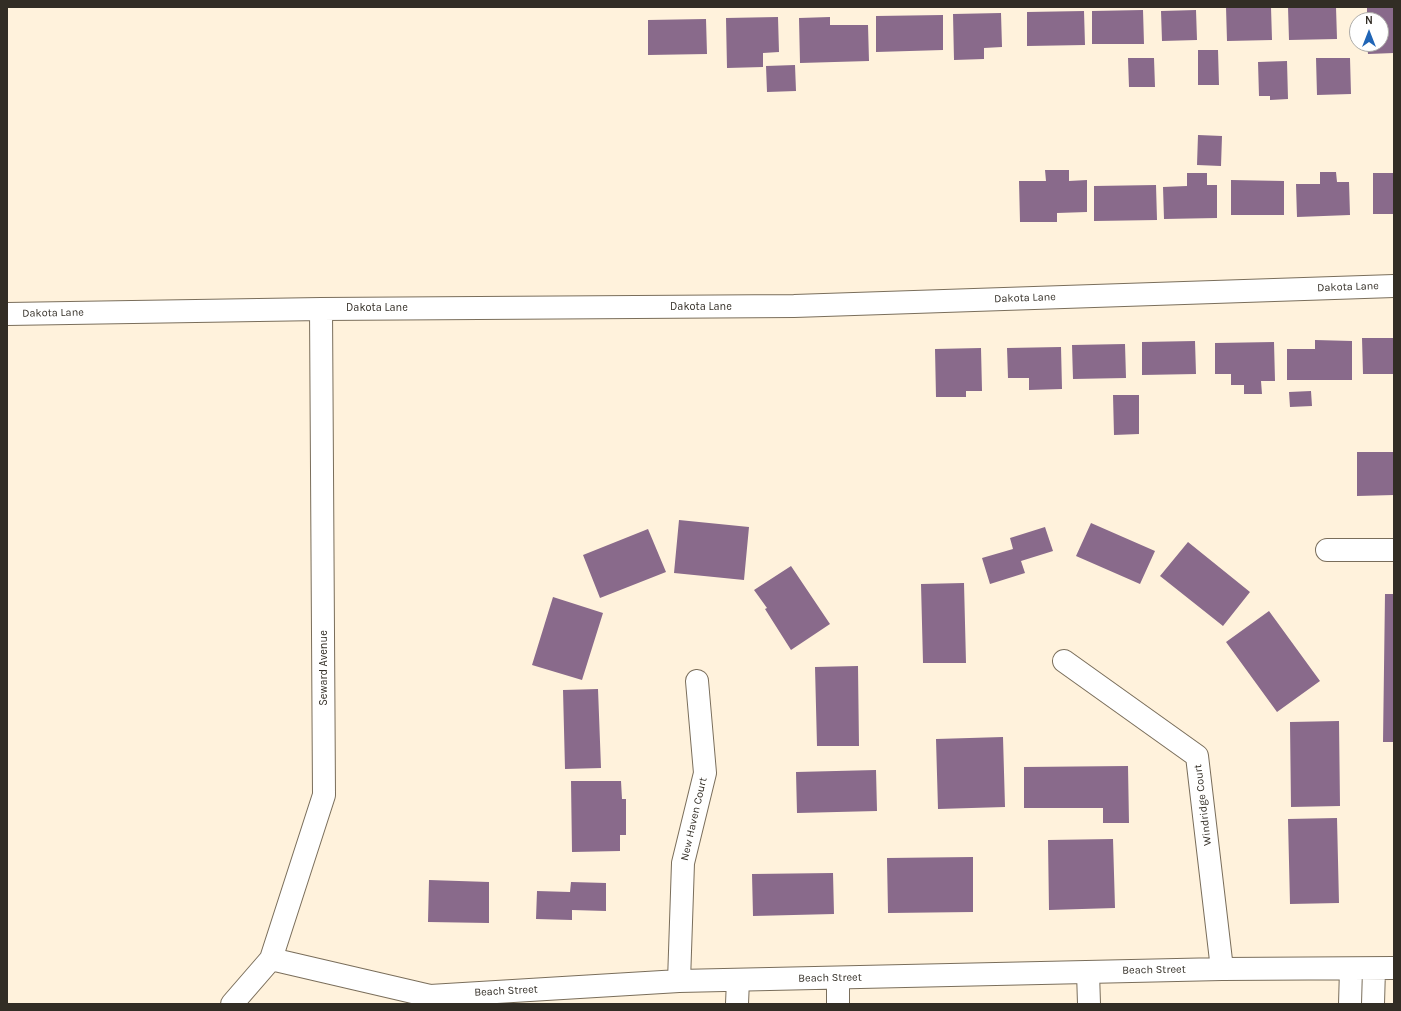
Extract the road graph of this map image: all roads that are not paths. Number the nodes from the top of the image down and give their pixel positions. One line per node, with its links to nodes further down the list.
1 (1394, 286): 2 (street, Dakota Lane)
2 (322, 309): 3 (street, Dakota Lane); 8 (street, Seward Avenue)
3 (7, 314)
4 (1327, 550): 5 (street)
5 (1394, 550)
6 (1064, 661): 9 (street, Windridge Court)
7 (697, 681): 15 (street, New Haven Court)
8 (271, 959): 15 (street, Beach Street); 16 (street, Seward Avenue)
9 (1222, 968): 10 (street, Beach Street); 12 (street, Beach Street)
10 (1350, 968): 11 (street, Beach Street); 20 (street)
11 (1384, 968): 21 (street)
12 (1088, 972): 13 (street, Beach Street); 19 (street)
13 (838, 978): 14 (street, Beach Street); 18 (street)
14 (738, 980): 15 (street, Beach Street); 17 (street)
15 (679, 981)
16 (232, 1004)
17 (737, 1004)
18 (838, 1004)
19 (1089, 1004)
20 (1350, 1004)
21 (1373, 1004)

